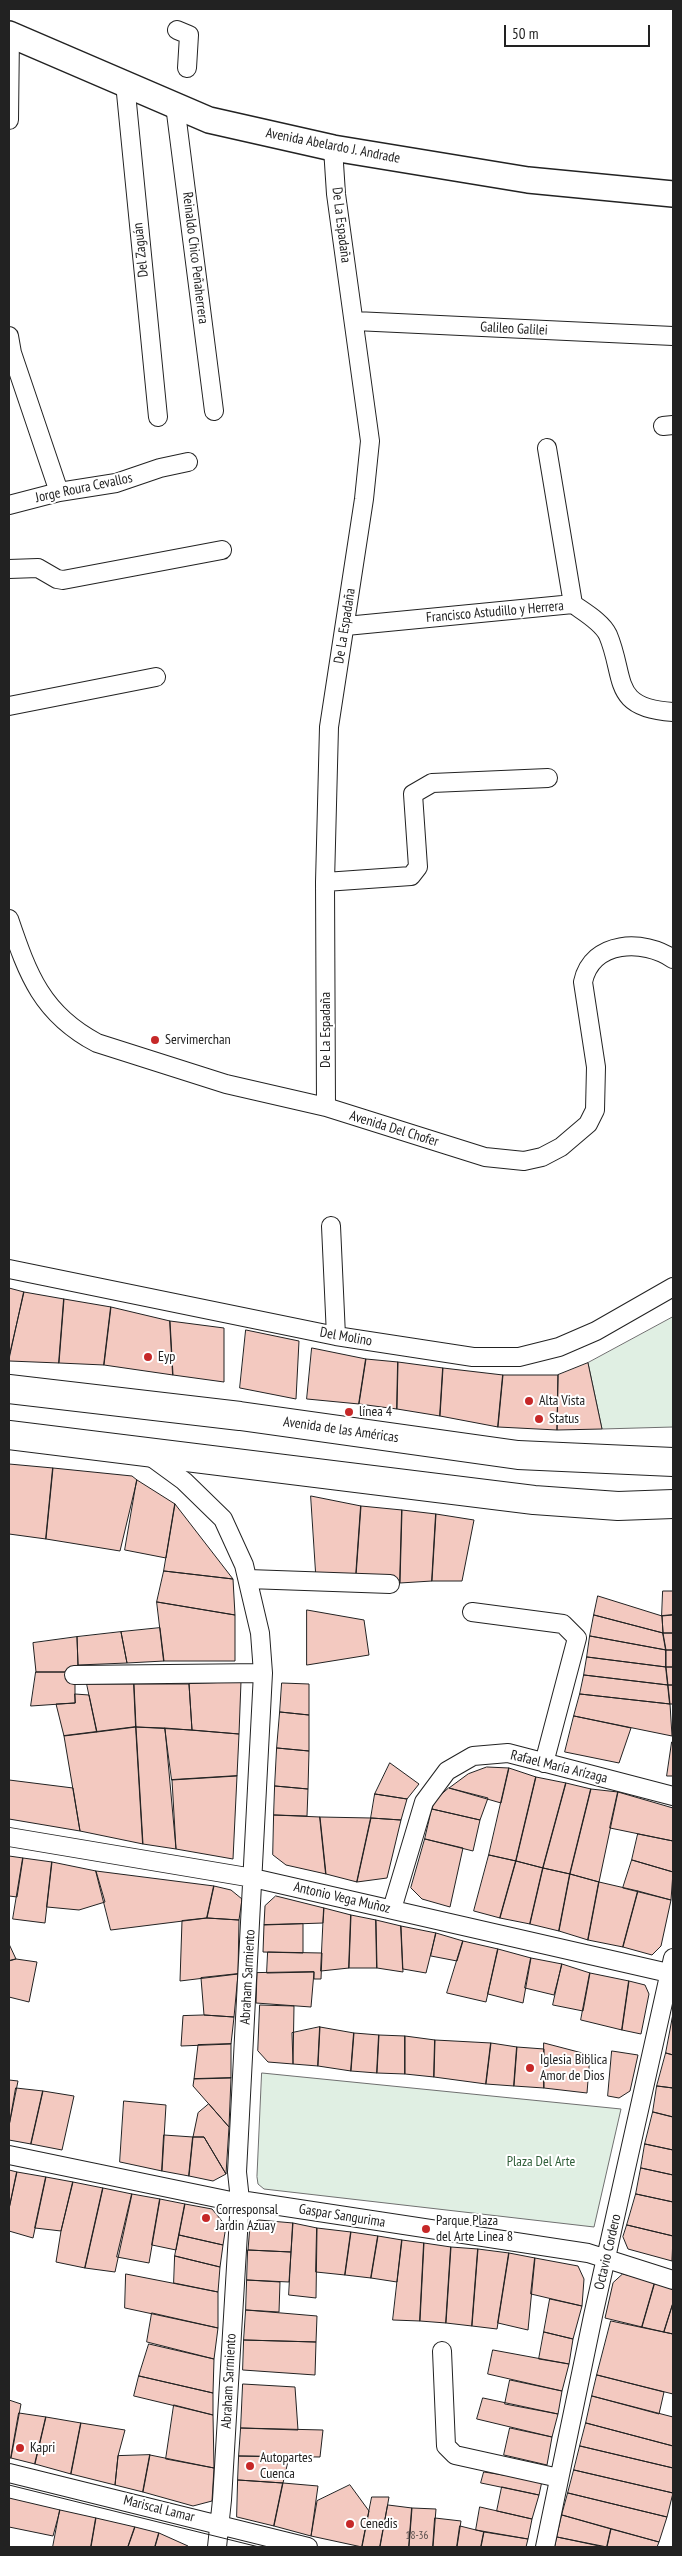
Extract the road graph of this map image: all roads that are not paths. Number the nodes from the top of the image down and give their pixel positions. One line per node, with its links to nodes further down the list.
1 (177, 30): 3 (street)
2 (9, 35): 4 (street, Avenida Abelardo J. Andrade); 6 (street)
3 (187, 68)
4 (126, 83): 5 (street, Avenida Abelardo J. Andrade); 13 (street, Del Zaguán)
5 (175, 105): 7 (street, Avenida Abelardo J. Andrade); 12 (street, Reinaldo Chico Peñaherrera)
6 (9, 120)
7 (333, 148): 8 (street, Avenida Abelardo J. Andrade); 9 (street, De La Espadaña)
8 (673, 194)
9 (355, 322): 11 (street, Galileo Galilei); 21 (street, De La Espadaña)
10 (9, 336): 16 (street)
11 (673, 336)
12 (214, 411)
13 (158, 418)
14 (547, 448): 20 (street)
15 (188, 462): 16 (street, Jorge Roura Cevallos)
16 (59, 492): 17 (street, Jorge Roura Cevallos)
17 (9, 505)
18 (222, 550): 19 (street)
19 (9, 569)
20 (573, 604): 21 (street, Francisco Astudillo y Herrera); 24 (street, Francisco Astudillo y Herrera)
21 (346, 626): 26 (street, De La Espadaña)
22 (156, 678): 23 (street)
23 (9, 706)
24 (673, 712)
25 (548, 778): 26 (street)
26 (325, 882): 29 (street, De La Espadaña)
27 (9, 919): 29 (street, Avenida Del Chofer)
28 (673, 959): 29 (street, Avenida Del Chofer)
29 (326, 1107)
30 (330, 1226): 33 (street)
31 (9, 1269): 33 (street, Del Molino)
32 (673, 1288): 33 (street, Del Molino)
33 (336, 1336)
34 (9, 1389): 37 (main road, Avenida de las Américas)
35 (9, 1435): 36 (main road)
36 (142, 1450): 38 (main road); 39 (street, Abraham Sarmiento)
37 (673, 1462)
38 (673, 1504)
39 (248, 1579): 40 (street); 42 (street, Abraham Sarmiento)
40 (390, 1584)
41 (472, 1612): 44 (street)
42 (263, 1673): 43 (street); 47 (street, Abraham Sarmiento)
43 (74, 1675)
44 (544, 1763): 45 (street, Rafael María Arízaga); 48 (street, Rafael María Arízaga)
45 (673, 1796)
46 (9, 1837): 47 (street, Antonio Vega Muñoz)
47 (253, 1878): 48 (street, Antonio Vega Muñoz); 51 (street, Abraham Sarmiento)
48 (392, 1910): 49 (street, Antonio Vega Muñoz)
49 (672, 1969): 52 (street, Octavio Cordero)
50 (9, 2155): 51 (street, Gaspar Sangurima)
51 (240, 2200): 52 (street, Gaspar Sangurima); 57 (street, Abraham Sarmiento)
52 (607, 2258): 53 (street, Gaspar Sangurima); 56 (street, Octavio Cordero)
53 (673, 2280)
54 (442, 2351): 56 (street)
55 (9, 2473): 57 (street, Mariscal Lamar)
56 (559, 2478): 60 (street, Octavio Cordero)
57 (220, 2524): 58 (street, Abraham Sarmiento); 59 (street, Mariscal Lamar)
58 (216, 2547)
59 (308, 2547)
60 (545, 2547)

